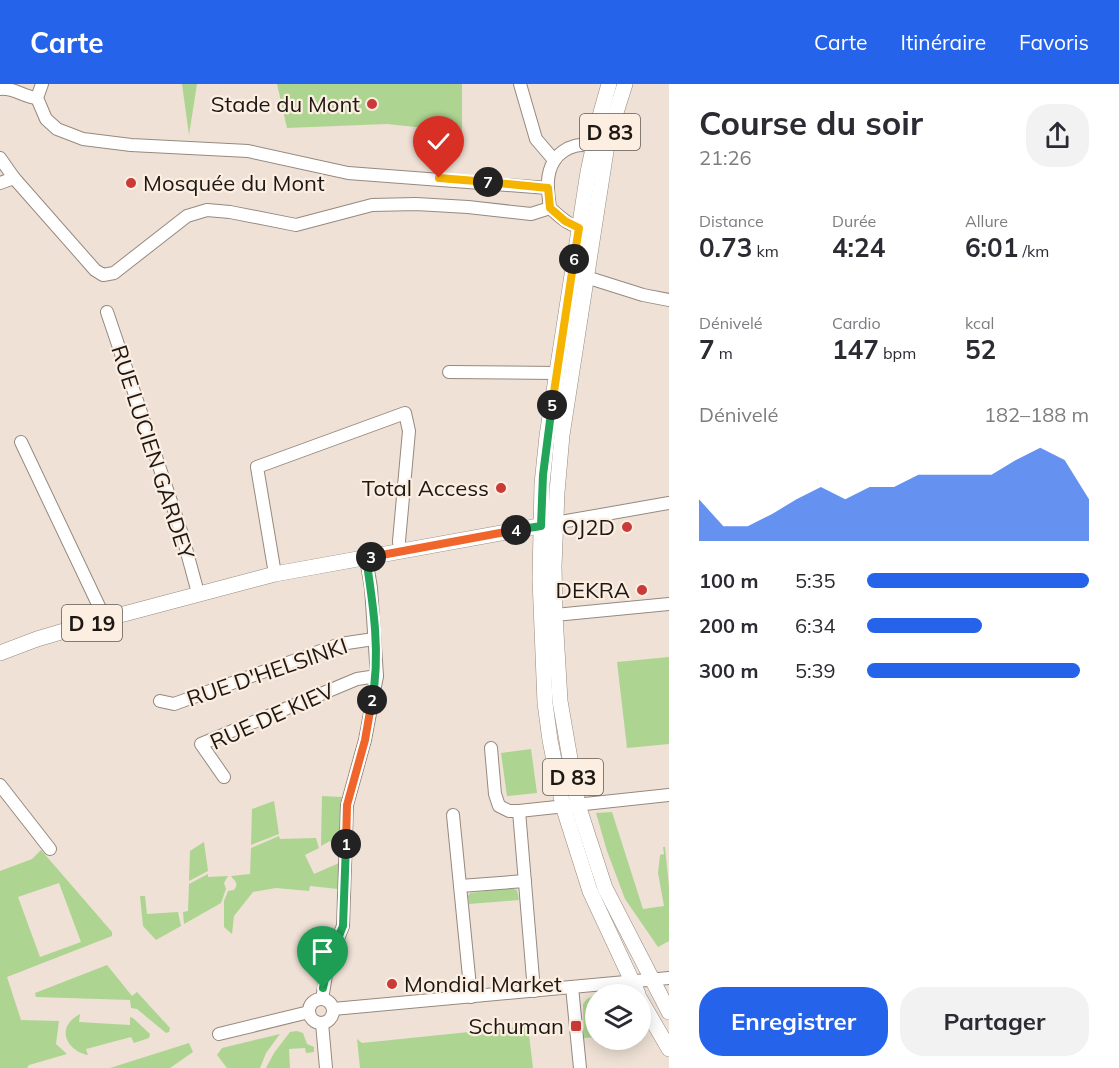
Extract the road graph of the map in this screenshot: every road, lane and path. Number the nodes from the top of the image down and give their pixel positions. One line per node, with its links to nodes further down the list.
1 (42, 84): 6 (street)
2 (520, 84): 9 (street)
3 (609, 84): 7 (main road, D 83)
4 (625, 84): 11 (main road, D 83)
5 (0, 88): 6 (street)
6 (37, 98): 13 (street)
7 (592, 148): 9 (street); 11 (street); 15 (main road, D 83)
8 (0, 158): 10 (street)
9 (554, 160): 13 (street)
10 (14, 178): 12 (street); 14 (street)
11 (601, 182): 15 (main road, D 83)
12 (0, 183)
13 (548, 188): 14 (street)
14 (550, 208): 15 (street)
15 (586, 228): 16 (main road, D 83); 20 (main road, D 83)
16 (586, 277): 17 (street); 23 (main road, D 83)
17 (669, 300)
18 (107, 312): 27 (street, RUE LUCIEN GARDEY)
19 (449, 372): 20 (street)
20 (557, 373): 23 (main road, D 83)
21 (21, 442): 30 (street)
22 (669, 503): 23 (street)
23 (548, 525): 24 (main road, D 19); 29 (main road, D 83); 39 (main road, D 83)
24 (400, 552): 25 (main road, D 19); 26 (street)
25 (366, 558): 26 (main road, D 19); 31 (street)
26 (275, 574): 27 (main road, D 19)
27 (198, 593): 30 (main road, D 19)
28 (669, 604): 29 (street)
29 (555, 615): 39 (main road, D 83)
30 (105, 619): 32 (main road, D 19)
31 (375, 639): 33 (street); 34 (street, RUE D'HELSINKI)
32 (0, 653)
33 (377, 676): 36 (street, RUE DE KIEV); 53 (street)
34 (160, 701)
35 (491, 748): 40 (street)
36 (224, 777)
37 (0, 785): 42 (street)
38 (669, 795): 39 (street)
39 (571, 806): 40 (street); 46 (main road, D 83); 47 (main road, D 83)
40 (519, 811): 43 (street)
41 (453, 815): 44 (street)
42 (50, 849)
43 (525, 881): 44 (street); 51 (street)
44 (460, 886): 52 (street)
45 (669, 978): 46 (street)
46 (653, 980): 48 (street); 56 (main road, D 83)
47 (632, 984)
48 (644, 984)
49 (572, 987): 50 (street); 51 (street); 62 (street)
50 (585, 987)
51 (534, 990): 52 (street)
52 (471, 997): 54 (street)
53 (322, 999): 54 (street); 55 (street)
54 (333, 1010): 58 (street)
55 (309, 1012): 58 (street); 59 (street)
56 (669, 1012)
57 (651, 1018): 60 (main road)
58 (322, 1023): 61 (street)
59 (219, 1034)
60 (669, 1049)
61 (326, 1068)
62 (580, 1068)

